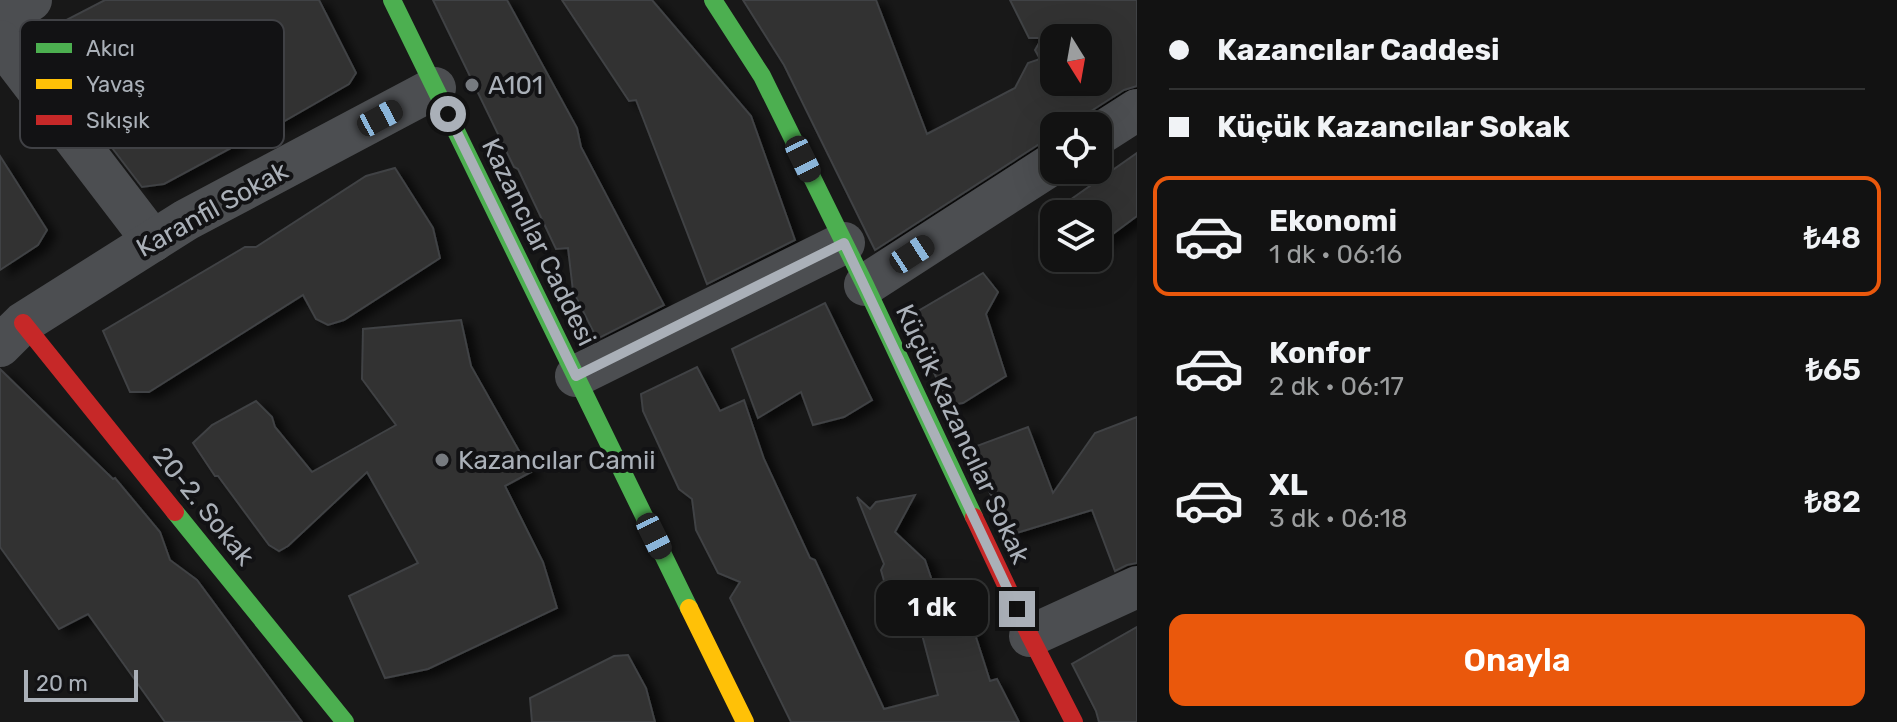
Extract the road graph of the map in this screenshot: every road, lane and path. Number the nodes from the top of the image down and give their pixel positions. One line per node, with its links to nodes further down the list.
1 (31, 0): 4 (street)
2 (392, 0): 7 (street, Kazancılar Caddesi)
3 (713, 0): 13 (street, Küçük Kazancılar Sokak)
4 (0, 18)
5 (0, 41): 6 (street)
6 (20, 67)
7 (435, 88): 12 (street, Karanfil Sokak); 16 (street, Kazancılar Caddesi)
8 (1137, 110): 9 (street)
9 (1112, 126)
10 (82, 148): 12 (street)
11 (1040, 172): 14 (street)
12 (153, 241): 15 (street, Karanfil Sokak)
13 (844, 243): 14 (street, Küçük Kazancılar Sokak); 16 (street)
14 (865, 285): 18 (street, Küçük Kazancılar Sokak)
15 (7, 336): 19 (street, 20-2. Sokak)
16 (576, 376): 20 (street, Kazancılar Caddesi)
17 (1137, 587): 18 (street)
18 (1030, 636): 21 (street, Küçük Kazancılar Sokak)
19 (345, 722)
20 (745, 722)
21 (1074, 722)

